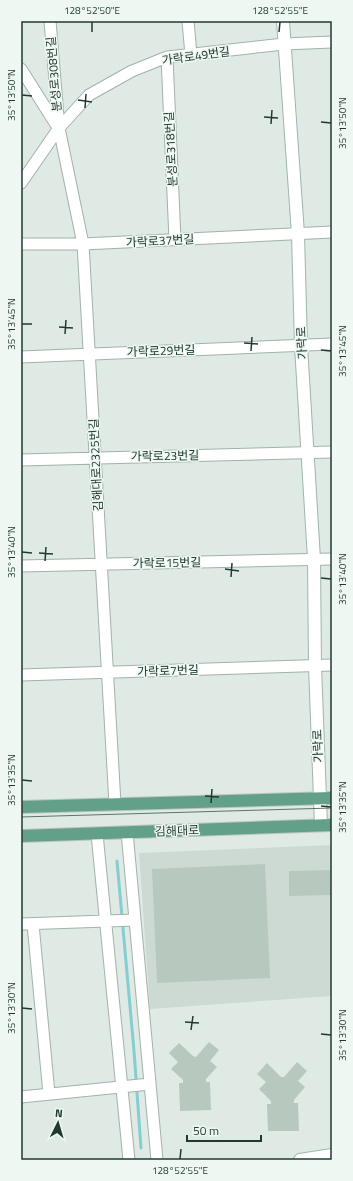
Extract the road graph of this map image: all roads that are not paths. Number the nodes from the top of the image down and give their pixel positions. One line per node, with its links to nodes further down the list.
1 (50, 21): 9 (street, 분성로308번길)
2 (188, 21): 6 (street)
3 (283, 21): 5 (street, 가락로)
4 (332, 42): 5 (street, 가락로49번길)
5 (284, 44): 6 (street, 가락로49번길); 12 (street, 가락로)
6 (190, 55): 7 (street, 가락로49번길)
7 (167, 58): 9 (street, 가락로49번길); 13 (street, 분성로318번길)
8 (21, 69): 9 (street)
9 (59, 128): 10 (street, 가락로49번길); 15 (street, 김해대로2325번길)
10 (21, 183)
11 (332, 232): 12 (street, 가락로37번길)
12 (298, 234): 13 (street, 가락로37번길); 17 (street, 가락로)
13 (175, 240): 15 (street, 가락로37번길)
14 (21, 244): 15 (street, 가락로37번길)
15 (83, 244): 18 (street, 김해대로2325번길)
16 (332, 344): 17 (street, 가락로29번길)
17 (301, 346): 18 (street, 가락로29번길); 21 (street, 가락로)
18 (89, 354): 19 (street, 가락로29번길); 22 (street, 김해대로2325번길)
19 (21, 357)
20 (332, 452): 21 (street, 가락로23번길)
21 (308, 453): 22 (street, 가락로23번길); 24 (street, 가락로)
22 (95, 458): 23 (street, 가락로23번길); 26 (street, 김해대로2325번길)
23 (21, 460)
24 (314, 559): 25 (street, 가락로15번길); 26 (street, 가락로15번길); 28 (street, 가락로)
25 (332, 559)
26 (101, 564): 27 (street, 가락로15번길); 30 (street, 김해대로2325번길)
27 (21, 566)
28 (315, 666): 29 (street); 30 (street, 가락로7번길); 32 (street, 가락로)
29 (332, 666)
30 (108, 672): 31 (street, 가락로7번길); 33 (street, 김해대로2325번길)
31 (21, 675)
32 (326, 798): 33 (main road); 35 (street, 가락로)
33 (115, 804): 34 (main road)
34 (21, 807)
35 (326, 825): 36 (main road, 김해대로)
36 (128, 832): 37 (main road, 김해대로); 39 (street)
37 (97, 834): 38 (main road, 김해대로); 40 (street)
38 (21, 836)
39 (127, 920): 40 (street); 43 (street)
40 (105, 921): 42 (street); 44 (street)
41 (21, 924): 42 (street)
42 (33, 924): 45 (street)
43 (150, 1084): 44 (street); 49 (street)
44 (122, 1088): 45 (street); 48 (street)
45 (49, 1094): 46 (street)
46 (21, 1097)
47 (332, 1155): 50 (street)
48 (129, 1160)
49 (157, 1160)
50 (300, 1160)

